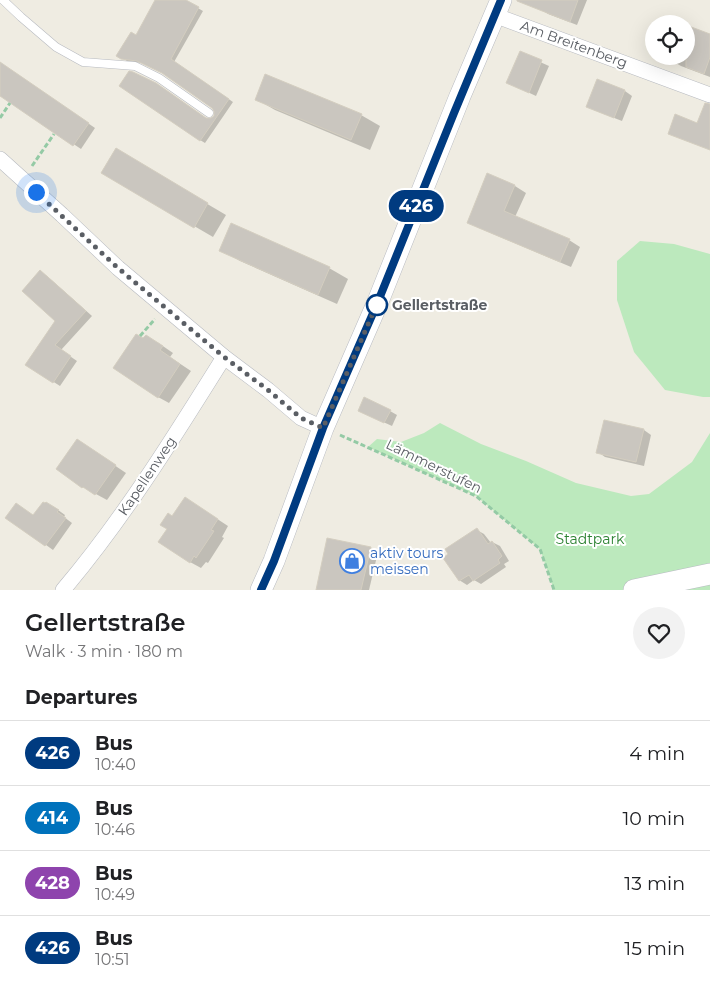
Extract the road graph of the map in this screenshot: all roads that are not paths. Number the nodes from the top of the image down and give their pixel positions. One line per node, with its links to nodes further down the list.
1 (3, 0): 4 (lane)
2 (498, 7): 3 (street, Am Breitenberg); 7 (main road)
3 (710, 95)
4 (209, 113)
5 (0, 160): 6 (street)
6 (224, 357): 7 (street); 9 (street, Kapellenweg)
7 (323, 428): 10 (main road)
8 (710, 574): 11 (main road)
9 (63, 590)
10 (261, 590)
11 (634, 590)

